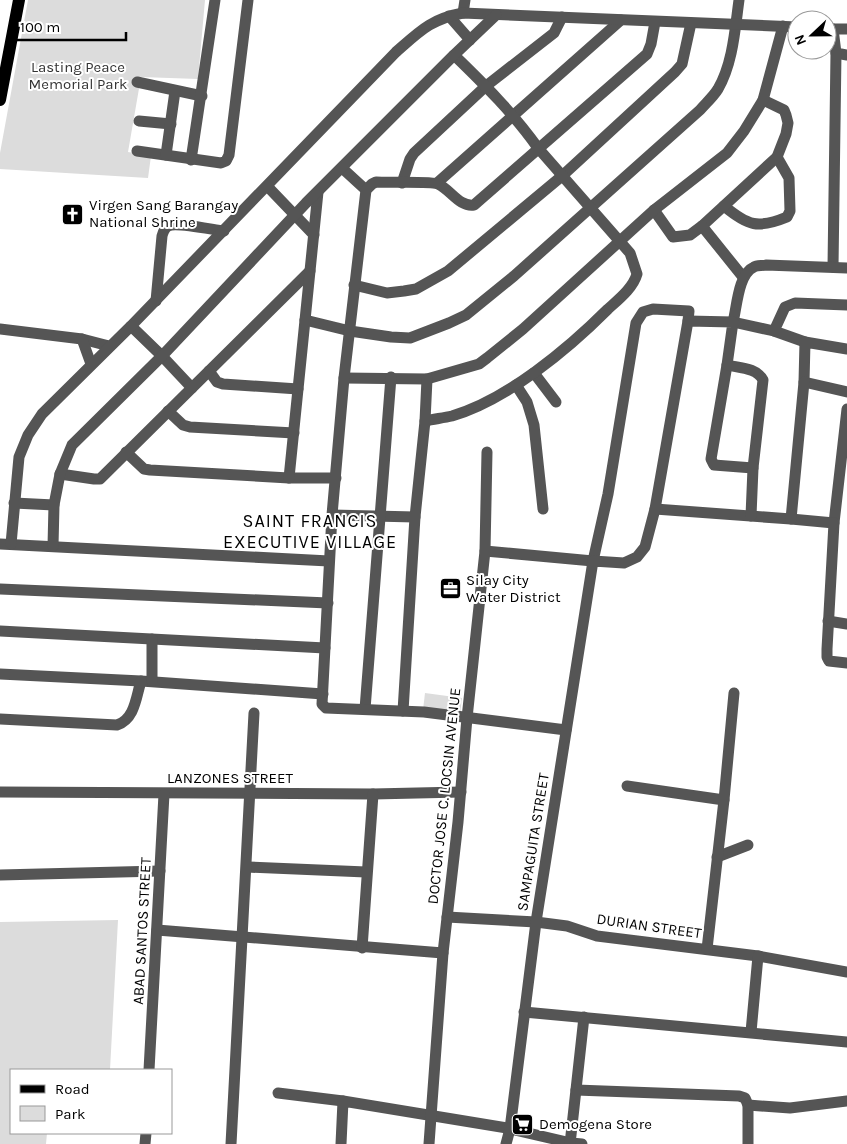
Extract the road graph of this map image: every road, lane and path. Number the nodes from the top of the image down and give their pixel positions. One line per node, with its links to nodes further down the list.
1 (19, 0): 23 (main road)
2 (215, 0): 22 (street)
3 (248, 0): 32 (street)
4 (466, 0): 6 (street)
5 (739, 0): 13 (street)
6 (463, 13): 7 (street); 8 (street)
7 (496, 15): 9 (street); 16 (street)
8 (449, 16): 16 (street); 37 (street)
9 (562, 17): 10 (street); 20 (street)
10 (621, 20): 11 (street); 25 (street)
11 (655, 22): 12 (street); 28 (street)
12 (692, 23): 13 (street); 34 (street)
13 (736, 24): 14 (street); 41 (street)
14 (783, 26): 15 (street); 24 (street)
15 (787, 26)
16 (470, 40): 18 (street)
17 (841, 54): 48 (street)
18 (454, 55): 20 (street); 33 (street)
19 (137, 82): 21 (street)
20 (486, 86): 25 (street); 35 (street)
21 (175, 91): 22 (street); 27 (street)
22 (202, 96): 32 (street)
23 (0, 100)
24 (763, 100): 31 (street); 42 (street)
25 (513, 116): 28 (street); 36 (street)
26 (139, 121): 27 (street)
27 (172, 124): 30 (street)
28 (538, 148): 34 (street); 36 (street)
29 (137, 151): 30 (street)
30 (166, 154): 32 (street)
31 (776, 157): 40 (street); 40 (street)
32 (191, 160)
33 (342, 168): 38 (street); 39 (street)
34 (562, 176): 41 (street); 52 (street)
35 (402, 183): 36 (street); 38 (street)
36 (437, 183)
37 (268, 187): 43 (street); 45 (street)
38 (366, 190): 52 (street)
39 (318, 192): 43 (street); 46 (street)
40 (724, 206): 44 (street)
41 (590, 208): 47 (street); 62 (street)
42 (654, 210): 44 (street); 47 (street)
43 (295, 215): 46 (street); 68 (street)
44 (702, 226): 51 (street)
45 (224, 231): 54 (street); 54 (street)
46 (314, 235): 50 (street)
47 (619, 241): 72 (street); 75 (street)
48 (833, 268): 49 (street); 51 (street)
49 (847, 268)
50 (310, 271): 53 (street); 55 (street)
51 (742, 278): 59 (street)
52 (354, 285): 62 (street)
53 (290, 291): 55 (street); 71 (street)
54 (156, 301): 60 (street)
55 (307, 303): 57 (street)
56 (847, 305): 63 (street)
57 (305, 320): 62 (street); 79 (street)
58 (688, 321): 59 (street); 95 (street); 106 (street, SAMPAGUITA STREET)
59 (733, 322): 63 (street); 70 (street)
60 (131, 326): 66 (street); 68 (street)
61 (0, 328): 64 (street)
62 (350, 331): 74 (street)
63 (774, 331): 65 (street)
64 (82, 339): 66 (street); 69 (street)
65 (805, 342): 67 (street); 76 (street)
66 (109, 346): 69 (street)
67 (847, 349)
68 (162, 356): 78 (street); 89 (street)
69 (91, 364): 92 (street)
70 (727, 365): 88 (street); 88 (street)
71 (209, 371): 78 (street); 79 (street)
72 (534, 373): 77 (street); 81 (street)
73 (391, 377): 74 (street); 75 (street); 97 (street)
74 (344, 378): 91 (street)
75 (427, 379): 84 (street)
76 (804, 382): 80 (street); 100 (street)
77 (516, 385): 84 (street); 94 (street)
78 (192, 388): 83 (street)
79 (298, 389): 85 (street)
80 (847, 392)
81 (556, 402)
82 (847, 409): 101 (street)
83 (168, 412): 85 (street); 86 (street)
84 (425, 421): 99 (street)
85 (294, 433): 90 (street)
86 (126, 452): 89 (street); 90 (street)
87 (488, 452): 104 (street, DOCTOR JOSE C. LOCSIN AVENUE)
88 (754, 468): 98 (street)
89 (60, 474): 93 (street)
90 (289, 478): 91 (street)
91 (336, 478): 96 (street)
92 (14, 503): 93 (street); 102 (street)
93 (54, 505): 103 (street)
94 (544, 509)
95 (655, 509): 98 (street); 106 (street)
96 (332, 515): 97 (street); 105 (street)
97 (379, 516): 99 (street); 119 (street)
98 (751, 516): 100 (street)
99 (416, 517): 120 (street)
100 (791, 519): 101 (street)
101 (834, 523): 109 (street)
102 (5, 544): 103 (street)
103 (53, 546): 105 (street)
104 (485, 551): 106 (street); 122 (street, DOCTOR JOSE C. LOCSIN AVENUE)
105 (329, 561): 108 (street)
106 (593, 561): 124 (street, SAMPAGUITA STREET)
107 (0, 589): 108 (street)
108 (328, 603): 113 (street)
109 (828, 621): 110 (street); 114 (street)
110 (847, 624)
111 (0, 631): 112 (street)
112 (152, 639): 113 (street); 116 (street)
113 (325, 648): 118 (street)
114 (847, 663)
115 (0, 674): 116 (street)
116 (146, 681): 118 (street); 123 (street)
117 (734, 693): 131 (street)
118 (323, 694): 119 (street)
119 (365, 709): 120 (street)
120 (403, 711): 122 (street)
121 (254, 713): 128 (street)
122 (467, 718): 124 (street); 127 (street, DOCTOR JOSE C. LOCSIN AVENUE)
123 (0, 719)
124 (566, 730): 139 (street, SAMPAGUITA STREET)
125 (627, 786): 131 (street)
126 (0, 792): 129 (street, LANZONES STREET)
127 (461, 792): 130 (street, LANZONES STREET); 138 (street, DOCTOR JOSE C. LOCSIN AVENUE)
128 (251, 793): 129 (street, LANZONES STREET); 130 (street, LANZONES STREET); 134 (street)
129 (164, 794): 135 (street, ABAD SANTOS STREET)
130 (373, 794): 136 (street)
131 (724, 800): 133 (street)
132 (748, 845): 133 (street)
133 (718, 857): 143 (street)
134 (247, 867): 136 (street); 141 (street)
135 (160, 871): 137 (street); 140 (street, ABAD SANTOS STREET)
136 (366, 872): 142 (street)
137 (0, 875)
138 (447, 916): 139 (street, DURIAN STREET); 144 (street, DOCTOR JOSE C. LOCSIN AVENUE)
139 (536, 922): 143 (street, DURIAN STREET); 147 (street, SAMPAGUITA STREET)
140 (157, 930): 141 (street); 151 (street, ABAD SANTOS STREET)
141 (242, 937): 142 (street); 159 (street)
142 (362, 948): 144 (street)
143 (707, 949): 145 (street, DURIAN STREET)
144 (443, 953): 157 (street, DOCTOR JOSE C. LOCSIN AVENUE)
145 (758, 956): 146 (street, DURIAN STREET); 149 (street)
146 (847, 972)
147 (524, 1012): 148 (street); 158 (street, SAMPAGUITA STREET)
148 (584, 1018): 149 (street); 152 (street)
149 (751, 1032): 150 (street)
150 (847, 1042)
151 (149, 1069)
152 (576, 1090): 156 (street); 163 (street)
153 (278, 1093): 154 (street)
154 (343, 1101): 157 (street); 160 (street)
155 (847, 1101): 156 (street)
156 (748, 1105): 164 (street)
157 (431, 1116): 158 (street); 161 (street, DOCTOR JOSE C. LOCSIN AVENUE)
158 (510, 1129): 162 (street, SAMPAGUITA STREET); 163 (street)
159 (231, 1144)
160 (341, 1144)
161 (429, 1144)
162 (506, 1144)
163 (574, 1144)
164 (748, 1144)

